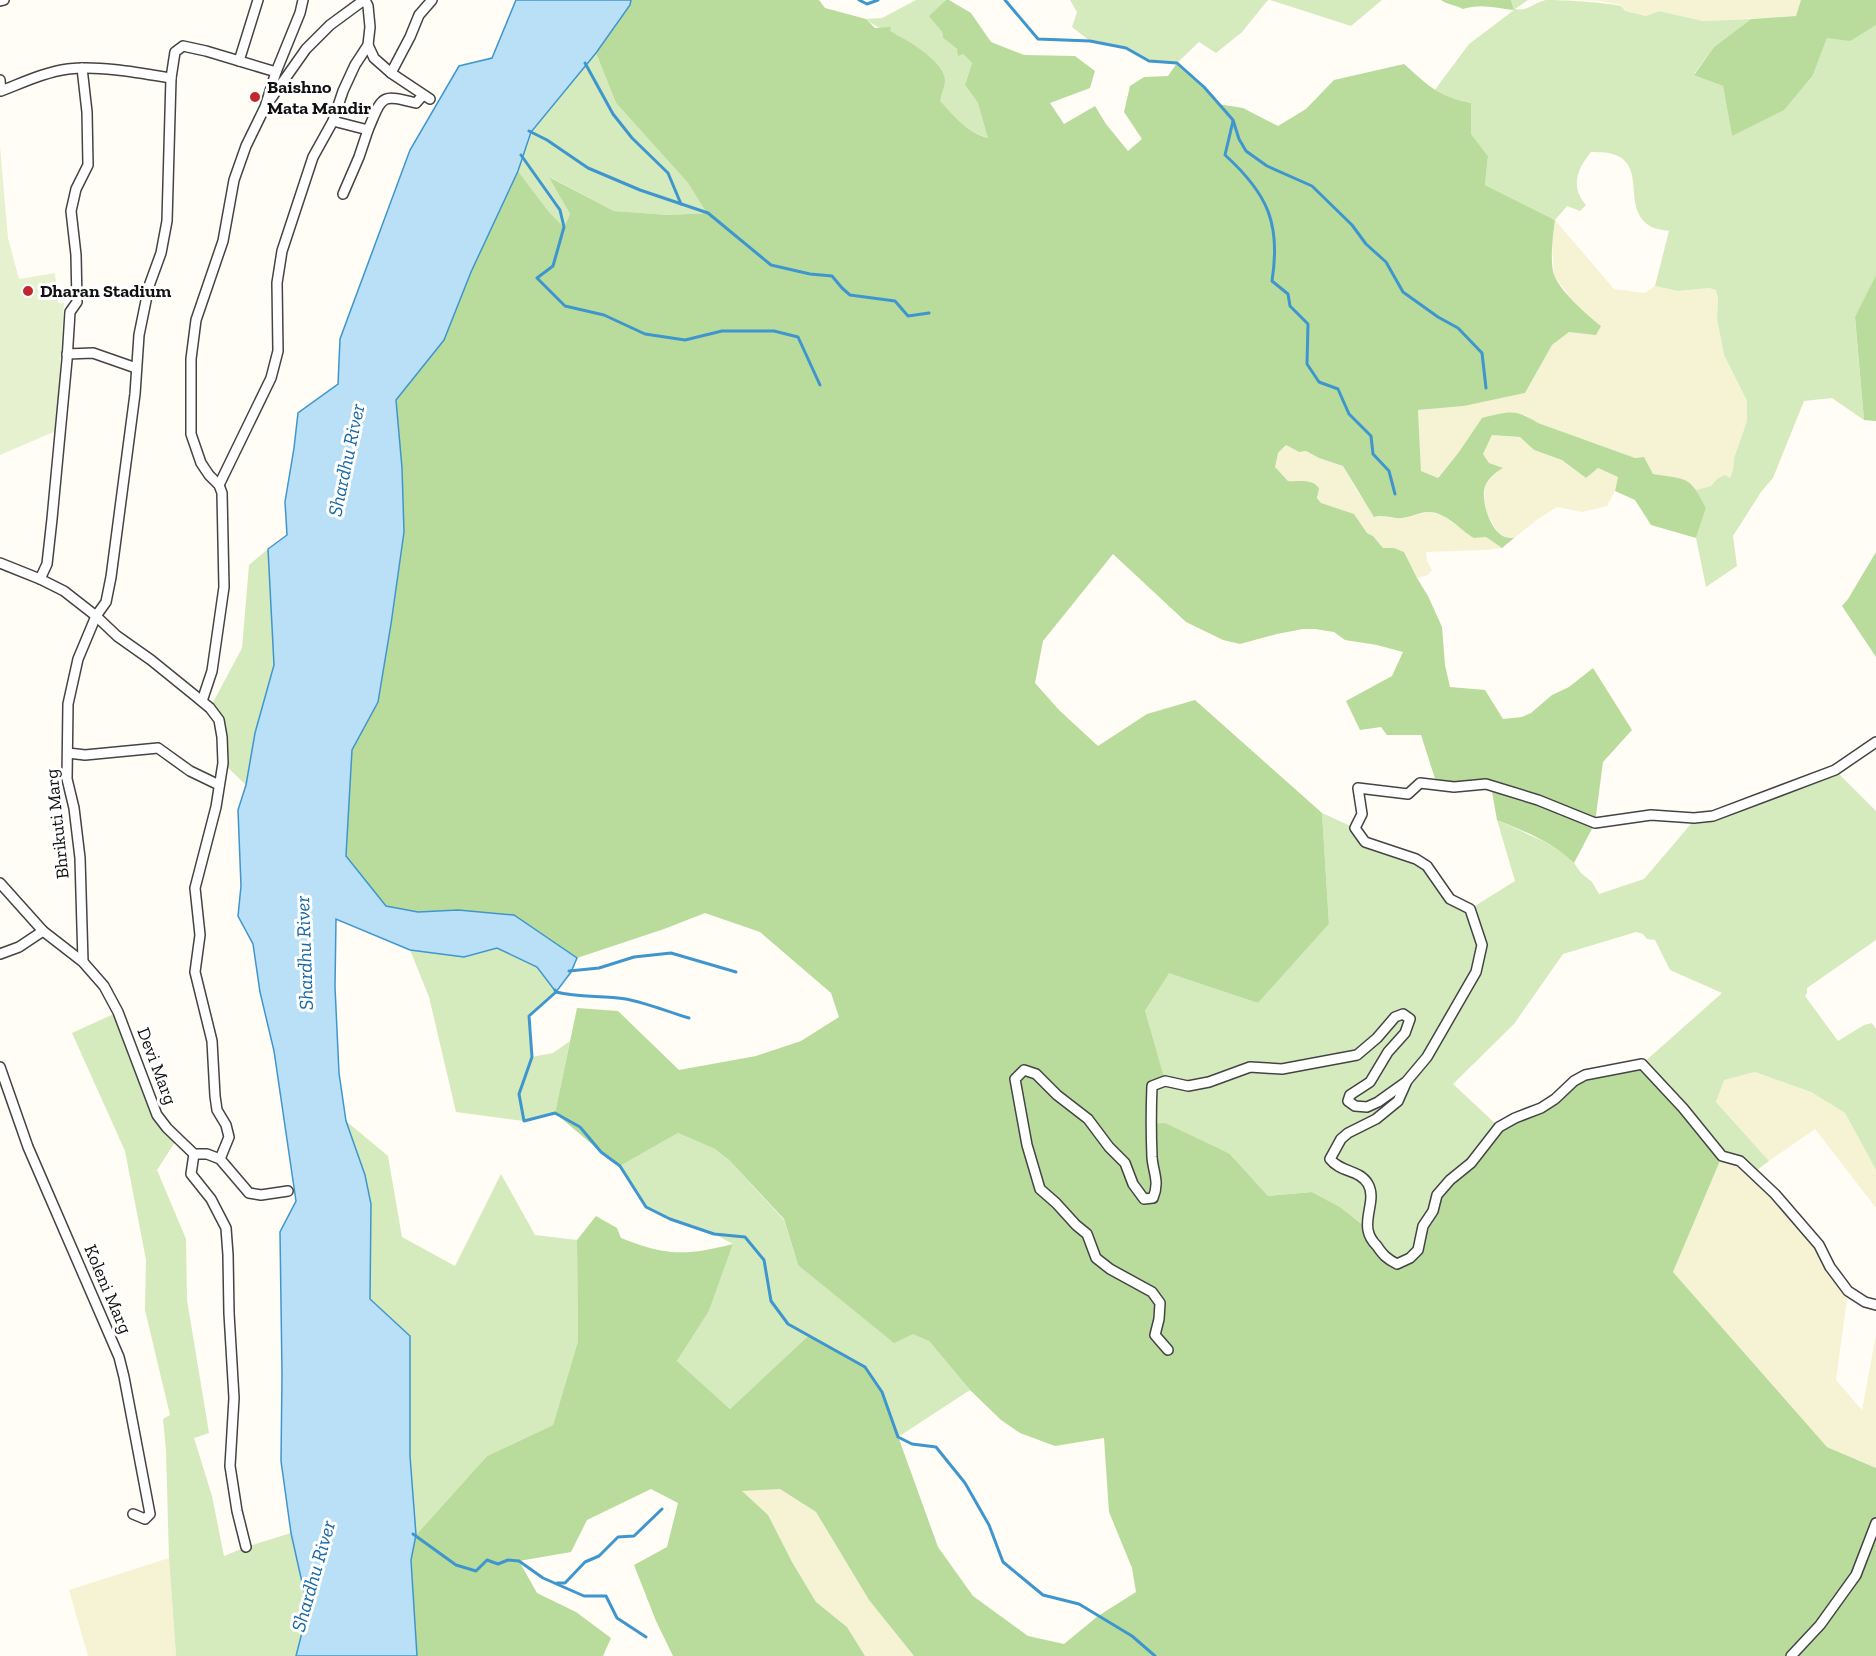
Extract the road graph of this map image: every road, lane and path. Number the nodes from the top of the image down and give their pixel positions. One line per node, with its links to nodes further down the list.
1 (258, 0): 6 (street)
2 (303, 0): 8 (street)
3 (365, 0): 5 (street); 12 (street)
4 (432, 0): 9 (street)
5 (368, 45): 9 (street); 13 (street)
6 (239, 61): 8 (street); 10 (street, Bhrikuti Marg)
7 (82, 68): 10 (street); 11 (street); 16 (street)
8 (276, 72): 12 (street)
9 (391, 73): 14 (street)
10 (171, 78): 17 (street, Bhrikuti Marg)
11 (0, 80)
12 (265, 107): 18 (street)
13 (333, 121): 14 (street); 18 (street)
14 (368, 130): 15 (street)
15 (343, 194)
16 (67, 354): 17 (street); 20 (street)
17 (136, 368): 21 (street, Bhrikuti Marg)
18 (219, 485): 22 (street)
19 (0, 563): 20 (street)
20 (40, 579): 21 (street)
21 (96, 616): 22 (street); 24 (street, Bhrikuti Marg)
22 (202, 701): 25 (street)
23 (1876, 742): 31 (street)
24 (68, 753): 25 (street); 29 (street, Bhrikuti Marg)
25 (219, 785): 34 (street)
26 (0, 883): 27 (street, Devi Marg)
27 (43, 931): 28 (street); 29 (street, Devi Marg)
28 (0, 954)
29 (83, 962): 33 (street, Devi Marg)
30 (0, 1067): 32 (street, Koleni Marg)
31 (1406, 1082): 36 (street); 37 (street)
32 (4, 1092): 38 (street, Koleni Marg)
33 (195, 1154): 34 (street); 40 (street)
34 (220, 1159): 35 (street)
35 (288, 1191)
36 (1876, 1305)
37 (1168, 1350)
38 (133, 1514)
39 (1876, 1524): 41 (street)
40 (246, 1547)
41 (1791, 1656)

